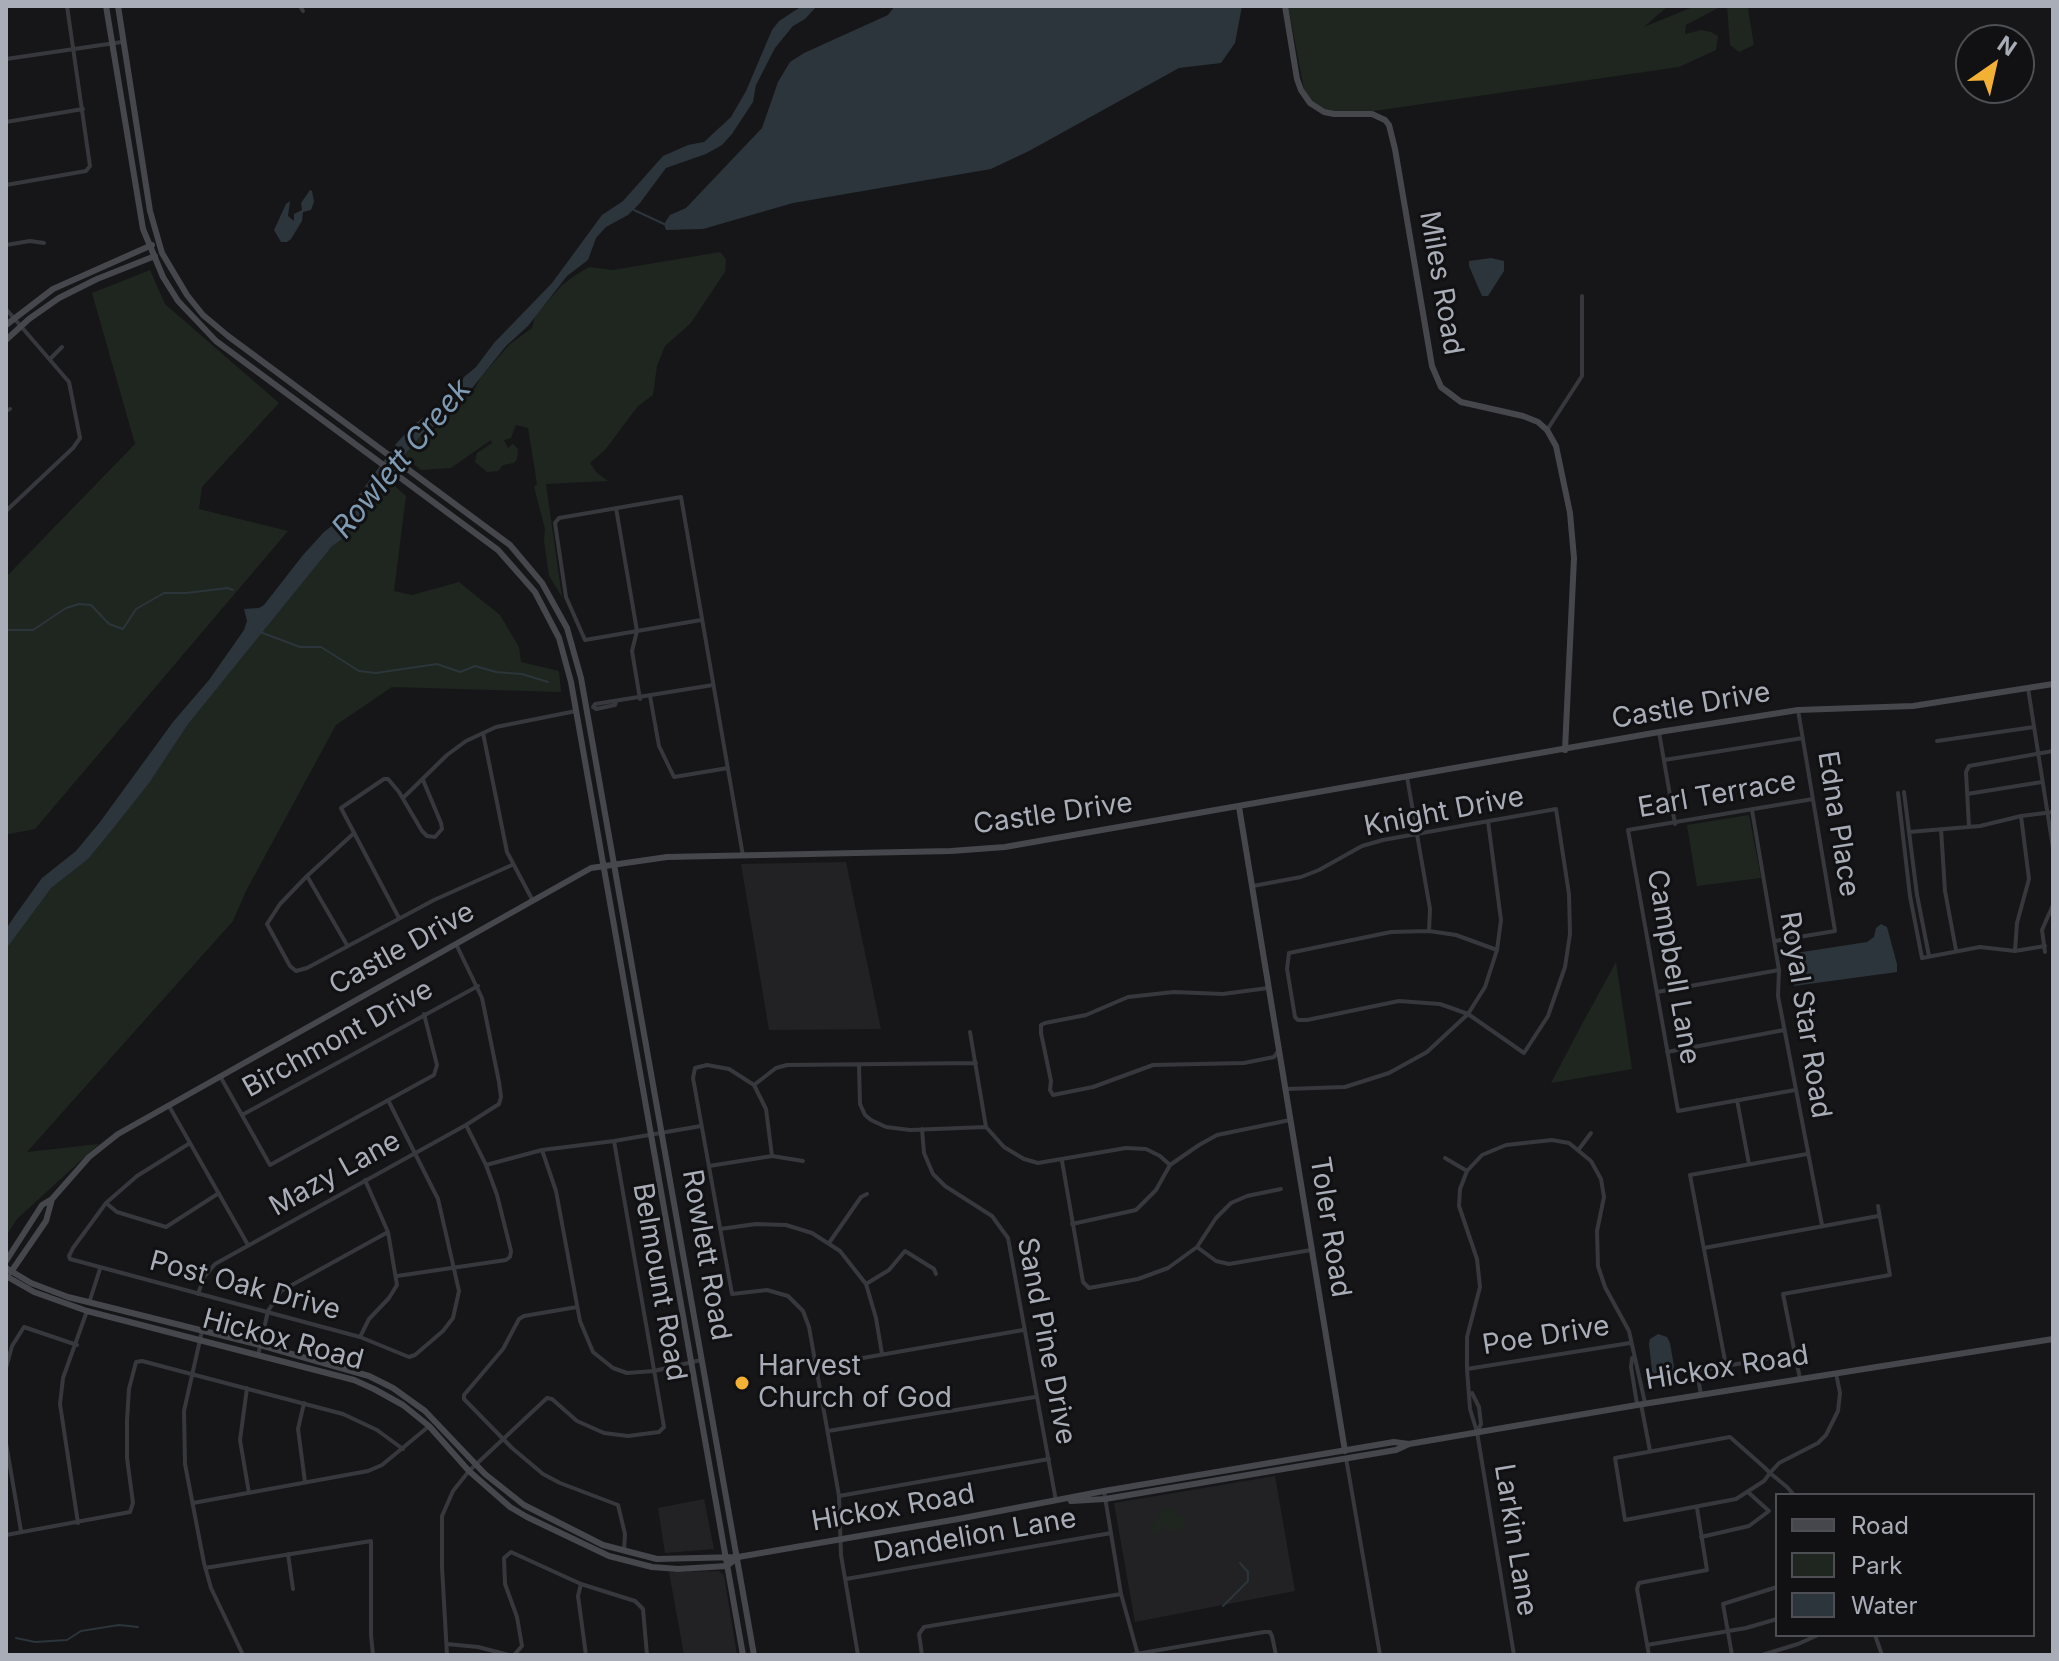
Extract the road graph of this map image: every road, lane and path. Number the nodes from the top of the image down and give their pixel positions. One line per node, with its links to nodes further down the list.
1 (67, 6): 7 (street)
2 (106, 6): 6 (street)
3 (118, 6): 5 (street)
4 (1285, 6): 26 (street, Miles Road)
5 (124, 42): 6 (street); 13 (street)
6 (113, 43): 7 (street); 15 (street)
7 (73, 49): 8 (street); 9 (street)
8 (6, 59)
9 (83, 109): 10 (street); 11 (street)
10 (6, 122)
11 (6, 185)
12 (44, 243): 14 (street)
13 (159, 243): 15 (street); 16 (street)
14 (6, 245)
15 (149, 247): 17 (street); 20 (street)
16 (162, 253): 17 (street); 36 (street)
17 (153, 257): 22 (street); 38 (street)
18 (1582, 296): 26 (street)
19 (6, 309): 20 (street)
20 (14, 318): 21 (street); 22 (street)
21 (6, 325)
22 (21, 326): 23 (street); 25 (street)
23 (6, 340)
24 (62, 347): 25 (street)
25 (51, 358): 28 (street)
26 (1547, 430): 44 (street)
27 (616, 508): 29 (street); 30 (street); 30 (street)
28 (6, 511)
29 (701, 620): 30 (street); 32 (street)
30 (637, 631): 35 (street)
31 (2053, 684): 33 (street, Castle Drive)
32 (713, 685): 34 (street); 49 (street)
33 (2028, 688): 37 (street, Castle Drive); 39 (street)
34 (650, 696): 35 (street); 49 (street)
35 (640, 699): 36 (street)
36 (590, 707): 45 (street)
37 (1798, 710): 40 (street, Castle Drive); 42 (street, Edna Place)
38 (576, 711): 41 (street); 45 (street); 73 (street, Rowlett Road)
39 (2034, 727): 43 (street); 47 (street)
40 (1659, 732): 44 (street, Castle Drive); 48 (street)
41 (483, 733): 51 (street); 72 (street)
42 (1803, 738): 48 (street); 56 (street, Edna Place)
43 (1937, 741)
44 (1565, 750): 50 (street, Castle Drive)
45 (594, 751): 71 (street, Rowlett Road)
46 (2053, 752): 47 (street)
47 (2038, 754): 52 (street); 54 (street)
48 (1664, 760): 62 (street)
49 (728, 768): 70 (street)
50 (1407, 777): 57 (street, Castle Drive); 68 (street)
51 (423, 780): 55 (street); 55 (street)
52 (2042, 782): 54 (street); 59 (street)
53 (1901, 792): 66 (street)
54 (1967, 794): 63 (street)
55 (403, 798): 67 (street)
56 (1813, 799): 58 (street, Earl Terrace); 80 (street, Edna Place)
57 (1239, 807): 70 (street, Castle Drive); 75 (street, Toler Road)
58 (1752, 810): 62 (street, Earl Terrace); 80 (street, Royal Star Road)
59 (2050, 813): 60 (street); 69 (street)
60 (2021, 816): 63 (street); 85 (street)
61 (1488, 821): 68 (street, Knight Drive); 83 (street); 91 (street, Knight Drive)
62 (1675, 824): 65 (street, Earl Terrace)
63 (1969, 827): 64 (street)
64 (1941, 829): 66 (street); 84 (street)
65 (1628, 830): 89 (street, Campbell Lane)
66 (1906, 833): 84 (street)
67 (353, 834): 74 (street); 78 (street)
68 (1418, 835): 75 (street, Knight Drive); 79 (street)
69 (2053, 848)
70 (743, 856): 71 (street, Castle Drive)
71 (613, 864): 73 (street, Castle Drive); 92 (street, Rowlett Road)
72 (512, 865): 76 (street); 78 (street)
73 (604, 866): 76 (street, Castle Drive); 94 (street, Rowlett Road)
74 (307, 876): 82 (street); 82 (street)
75 (1251, 887): 88 (street, Toler Road)
76 (533, 901): 81 (street, Castle Drive)
77 (2053, 905): 85 (street)
78 (399, 918): 82 (street)
79 (1429, 931): 83 (street); 91 (street)
80 (1774, 941): 86 (street, Royal Star Road)
81 (456, 944): 87 (street); 100 (street, Castle Drive)
82 (347, 945)
83 (1497, 950): 91 (street)
84 (1956, 950): 85 (street)
85 (2015, 951)
86 (1779, 970): 89 (street); 93 (street, Royal Star Road)
87 (478, 986): 90 (street, Birchmont Drive); 109 (street, Mazy Lane)
88 (1268, 988): 96 (street, Toler Road); 96 (street)
89 (1657, 992): 97 (street, Campbell Lane)
90 (424, 1014): 104 (street); 107 (street, Birchmont Drive)
91 (1468, 1014): 102 (street)
92 (643, 1029): 94 (street); 113 (street, Rowlett Road)
93 (1784, 1030): 97 (street); 103 (street, Royal Star Road)
94 (632, 1031): 115 (street, Rowlett Road)
95 (970, 1032): 98 (street)
96 (1279, 1050): 102 (street, Toler Road)
97 (1667, 1052): 105 (street, Campbell Lane)
98 (976, 1063): 99 (street); 111 (street)
99 (859, 1065): 101 (street); 112 (street)
100 (220, 1076): 106 (street, Castle Drive); 107 (street)
101 (754, 1085): 110 (street); 122 (street)
102 (1285, 1089): 108 (street, Toler Road)
103 (1795, 1090): 105 (street); 121 (street, Royal Star Road)
104 (388, 1100): 107 (street, Birchmont Drive); 120 (street)
105 (1737, 1100): 126 (street)
106 (168, 1104): 117 (street); 135 (street, Castle Drive)
107 (242, 1115)
108 (1290, 1120): 128 (street); 147 (street, Toler Road)
109 (466, 1125): 120 (street, Mazy Lane); 127 (street)
110 (701, 1126): 113 (street); 129 (street)
111 (986, 1127): 112 (street); 125 (street)
112 (922, 1129): 159 (street, Sand Pine Drive)
113 (662, 1133): 115 (street); 170 (street, Rowlett Road)
114 (1591, 1133): 118 (street)
115 (652, 1134): 116 (street); 171 (street, Rowlett Road)
116 (614, 1141): 119 (street); 176 (street, Belmount Road)
117 (190, 1143): 133 (street); 136 (street)
118 (1579, 1149): 130 (street); 164 (street)
119 (542, 1150): 127 (street); 157 (street)
120 (415, 1152): 131 (street, Mazy Lane); 149 (street)
121 (1808, 1154): 126 (street); 140 (street, Royal Star Road)
122 (772, 1156): 124 (street); 129 (street)
123 (1445, 1158): 130 (street)
124 (803, 1161)
125 (1062, 1161): 128 (street); 139 (street)
126 (1749, 1164): 146 (street)
127 (486, 1165): 149 (street)
128 (1170, 1165): 139 (street)
129 (709, 1166): 141 (street)
130 (1467, 1171): 175 (street)
131 (365, 1180): 142 (street); 144 (street, Mazy Lane)
132 (1281, 1189): 145 (street)
133 (219, 1193): 136 (street); 144 (street)
134 (867, 1194): 143 (street)
135 (52, 1199): 148 (street, Castle Drive); 151 (street)
136 (106, 1203): 150 (street, Post Oak Drive)
137 (1878, 1206): 138 (street)
138 (1880, 1215): 140 (street); 168 (street)
139 (1072, 1224): 145 (street)
140 (1822, 1225): 146 (street)
141 (720, 1229): 143 (street); 172 (street)
142 (388, 1232): 153 (street); 158 (street)
143 (829, 1243): 154 (street)
144 (248, 1245): 155 (street, Mazy Lane)
145 (1197, 1247): 147 (street)
146 (1704, 1248): 173 (street)
147 (1311, 1250): 193 (street, Toler Road)
148 (6, 1261)
149 (455, 1268): 153 (street); 161 (street, Post Oak Drive)
150 (100, 1269): 155 (street, Post Oak Drive); 156 (street)
151 (7, 1274): 156 (street, Hickox Road)
152 (936, 1274): 154 (street)
153 (397, 1276): 161 (street)
154 (866, 1284): 167 (street)
155 (198, 1294): 158 (street, Post Oak Drive)
156 (88, 1307): 160 (street, Hickox Road); 163 (street, Hickox Road); 165 (street)
157 (577, 1307): 176 (street); 189 (street)
158 (268, 1311): 161 (street, Post Oak Drive); 166 (street)
159 (1023, 1330): 167 (street); 183 (street, Sand Pine Drive)
160 (202, 1331): 163 (street); 166 (street, Hickox Road)
161 (360, 1337)
162 (2053, 1339): 177 (street, Hickox Road)
163 (199, 1340): 169 (street, Hickox Road); 178 (street)
164 (1631, 1342): 175 (street, Poe Drive); 185 (street)
165 (77, 1345): 174 (street); 211 (street)
166 (260, 1345): 169 (street); 195 (street, Hickox Road)
167 (882, 1354): 172 (street)
168 (1795, 1354): 173 (street); 179 (street)
169 (258, 1355): 186 (street, Hickox Road)
170 (702, 1360): 171 (street); 220 (street, Rowlett Road)
171 (691, 1364): 176 (street); 219 (street, Rowlett Road)
172 (817, 1366): 187 (street)
173 (1726, 1366): 182 (street)
174 (6, 1368)
175 (1467, 1369): 181 (street)
176 (654, 1371): 189 (street, Belmount Road)
177 (1836, 1373): 179 (street, Hickox Road); 198 (street)
178 (192, 1374): 180 (street); 209 (street); 211 (street)
179 (1800, 1379): 182 (street, Hickox Road)
180 (247, 1388): 184 (street); 203 (street)
181 (1470, 1390): 188 (street); 188 (street)
182 (1701, 1395): 185 (street, Hickox Road)
183 (1036, 1397): 187 (street); 194 (street, Sand Pine Drive)
184 (304, 1403): 191 (street); 200 (street)
185 (1641, 1404): 188 (street, Hickox Road); 192 (street)
186 (429, 1426): 191 (street); 196 (street, Hickox Road)
187 (828, 1431): 206 (street)
188 (1477, 1432): 193 (street, Hickox Road); 249 (street, Larkin Lane)
189 (503, 1439): 195 (street); 217 (street)
190 (6, 1443): 212 (street)
191 (403, 1449): 200 (street)
192 (1650, 1451): 198 (street); 210 (street)
193 (1346, 1454): 199 (street, Hickox Road); 248 (street, Toler Road)
194 (1049, 1459): 206 (street); 208 (street, Sand Pine Drive)
195 (476, 1464): 196 (street); 217 (street, Hickox Road)
196 (469, 1471): 224 (street, Hickox Road); 233 (street)
197 (1213, 1473): 199 (street, Hickox Road); 201 (street); 202 (street, Hickox Road)
198 (1770, 1473): 204 (street); 205 (street)
199 (1226, 1475): 201 (street, Hickox Road)
200 (305, 1482): 203 (street)
201 (1164, 1489): 207 (street, Hickox Road)
202 (1104, 1491): 207 (street); 208 (street, Hickox Road)
203 (249, 1493): 209 (street)
204 (1749, 1493): 210 (street); 215 (street)
205 (1792, 1493)
206 (839, 1496): 216 (street)
207 (1105, 1499): 208 (street, Hickox Road); 213 (street)
208 (1056, 1501): 216 (street, Hickox Road)
209 (193, 1503): 223 (street)
210 (1696, 1508): 215 (street)
211 (78, 1523): 212 (street)
212 (22, 1532): 214 (street)
213 (1111, 1533): 225 (street, Dandelion Lane); 229 (street)
214 (6, 1535)
215 (1701, 1537): 234 (street)
216 (840, 1539): 220 (street, Hickox Road); 225 (street)
217 (623, 1552): 221 (street, Hickox Road)
218 (288, 1554): 223 (street); 228 (street); 237 (street)
219 (725, 1556): 220 (street, Hickox Road); 221 (street, Hickox Road); 222 (street, Rowlett Road)
220 (738, 1557): 222 (street, Hickox Road); 243 (street, Rowlett Road)
221 (673, 1560): 224 (street)
222 (727, 1566): 224 (street, Hickox Road); 242 (street, Rowlett Road)
223 (205, 1568): 236 (street)
224 (672, 1569)
225 (846, 1579): 244 (street)
226 (581, 1584): 239 (street); 240 (street); 241 (street)
227 (1775, 1588): 231 (street)
228 (293, 1589)
229 (1121, 1594): 235 (street); 245 (street)
230 (1775, 1619): 231 (street)
231 (1725, 1631): 234 (street); 251 (street)
232 (1814, 1637): 252 (street)
233 (447, 1644): 238 (street); 239 (street)
234 (1647, 1645): 250 (street)
235 (1138, 1654): 246 (street); 247 (street)
236 (243, 1655)
237 (373, 1655)
238 (447, 1655)
239 (511, 1655)
240 (586, 1655)
241 (647, 1655)
242 (743, 1655)
243 (754, 1655)
244 (858, 1655)
245 (922, 1655)
246 (1130, 1655)
247 (1276, 1655)
248 (1380, 1655)
249 (1514, 1655)
250 (1649, 1655)
251 (1732, 1655)
252 (1762, 1655)

